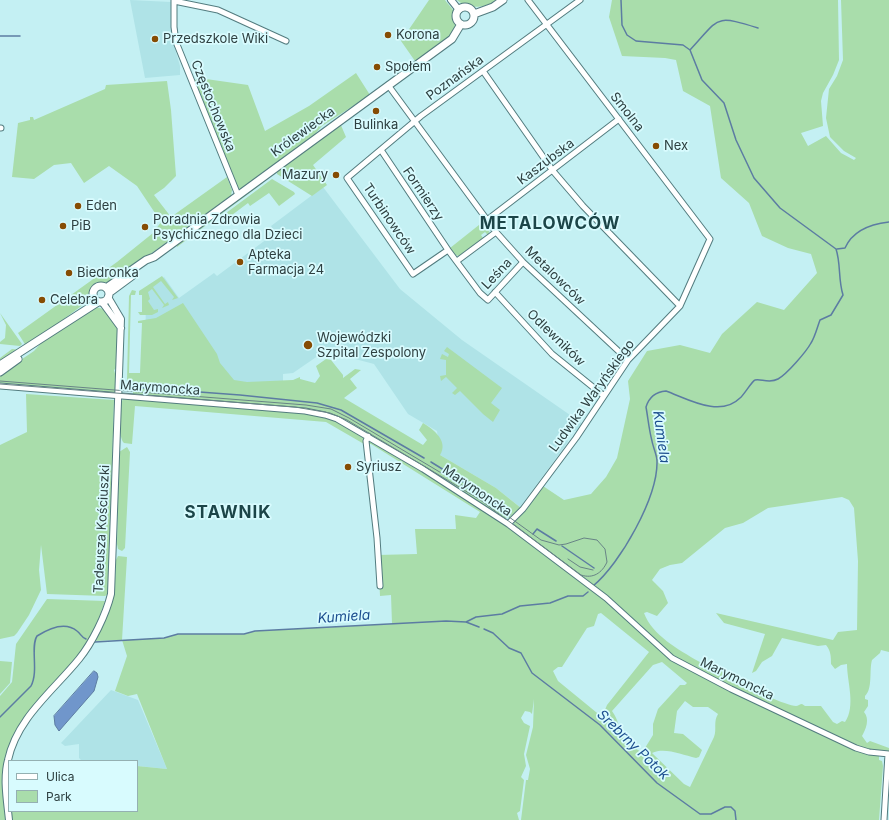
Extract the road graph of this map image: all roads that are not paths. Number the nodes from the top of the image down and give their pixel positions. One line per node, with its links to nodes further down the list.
1 (451, 0): 6 (street)
2 (503, 0): 7 (main road)
3 (528, 0): 9 (street, Smolna)
4 (580, 0): 9 (street, Poznańska)
5 (174, 1): 10 (street); 18 (street, Częstochowska)
6 (459, 10): 7 (main road); 8 (main road)
7 (474, 14): 8 (main road)
8 (461, 24): 12 (main road, Królewiecka)
9 (546, 24): 11 (street, Poznańska); 13 (street, Smolna)
10 (286, 41)
11 (483, 70): 14 (street, Poznańska); 16 (street)
12 (388, 85): 14 (street, Metalowców); 18 (main road, Królewiecka)
13 (619, 119): 16 (street, Kaszubska); 21 (street, Smolna)
14 (414, 122): 15 (street, Poznańska); 19 (street, Metalowców)
15 (381, 150): 17 (street, Poznańska); 22 (street, Formierzy)
16 (553, 171): 19 (street, Kaszubska); 28 (street)
17 (347, 178): 22 (street, Turbinowców)
18 (238, 195): 26 (main road, Królewiecka)
19 (487, 220): 20 (street, Metalowców)
20 (496, 232): 23 (street); 24 (street, Metalowców)
21 (709, 236): 28 (street, Ludwika Waryńskiego)
22 (448, 250): 23 (street)
23 (457, 261): 25 (street, Leśna)
24 (523, 262): 25 (street, Leśna); 31 (street, Metalowców)
25 (495, 292): 36 (street, Odlewników)
26 (108, 293): 27 (main road); 27 (main road); 29 (street, Tadeusza Kościuszki)
27 (98, 301): 29 (street); 30 (main road)
28 (680, 306): 31 (street, Ludwika Waryńskiego)
29 (121, 328): 35 (street, Tadeusza Kościuszki)
30 (46, 336): 32 (main road); 33 (main road)
31 (628, 360): 36 (street, Ludwika Waryńskiego)
32 (0, 365)
33 (0, 372)
34 (0, 386): 35 (street, Marymoncka)
35 (119, 396): 37 (street, Marymoncka); 41 (street, Tadeusza Kościuszki)
36 (604, 396): 38 (street, Ludwika Waryńskiego)
37 (368, 436): 38 (street, Marymoncka); 39 (street)
38 (508, 524): 40 (street, Marymoncka)
39 (380, 586)
40 (889, 754): 42 (street)
41 (8, 804)
42 (884, 820)

